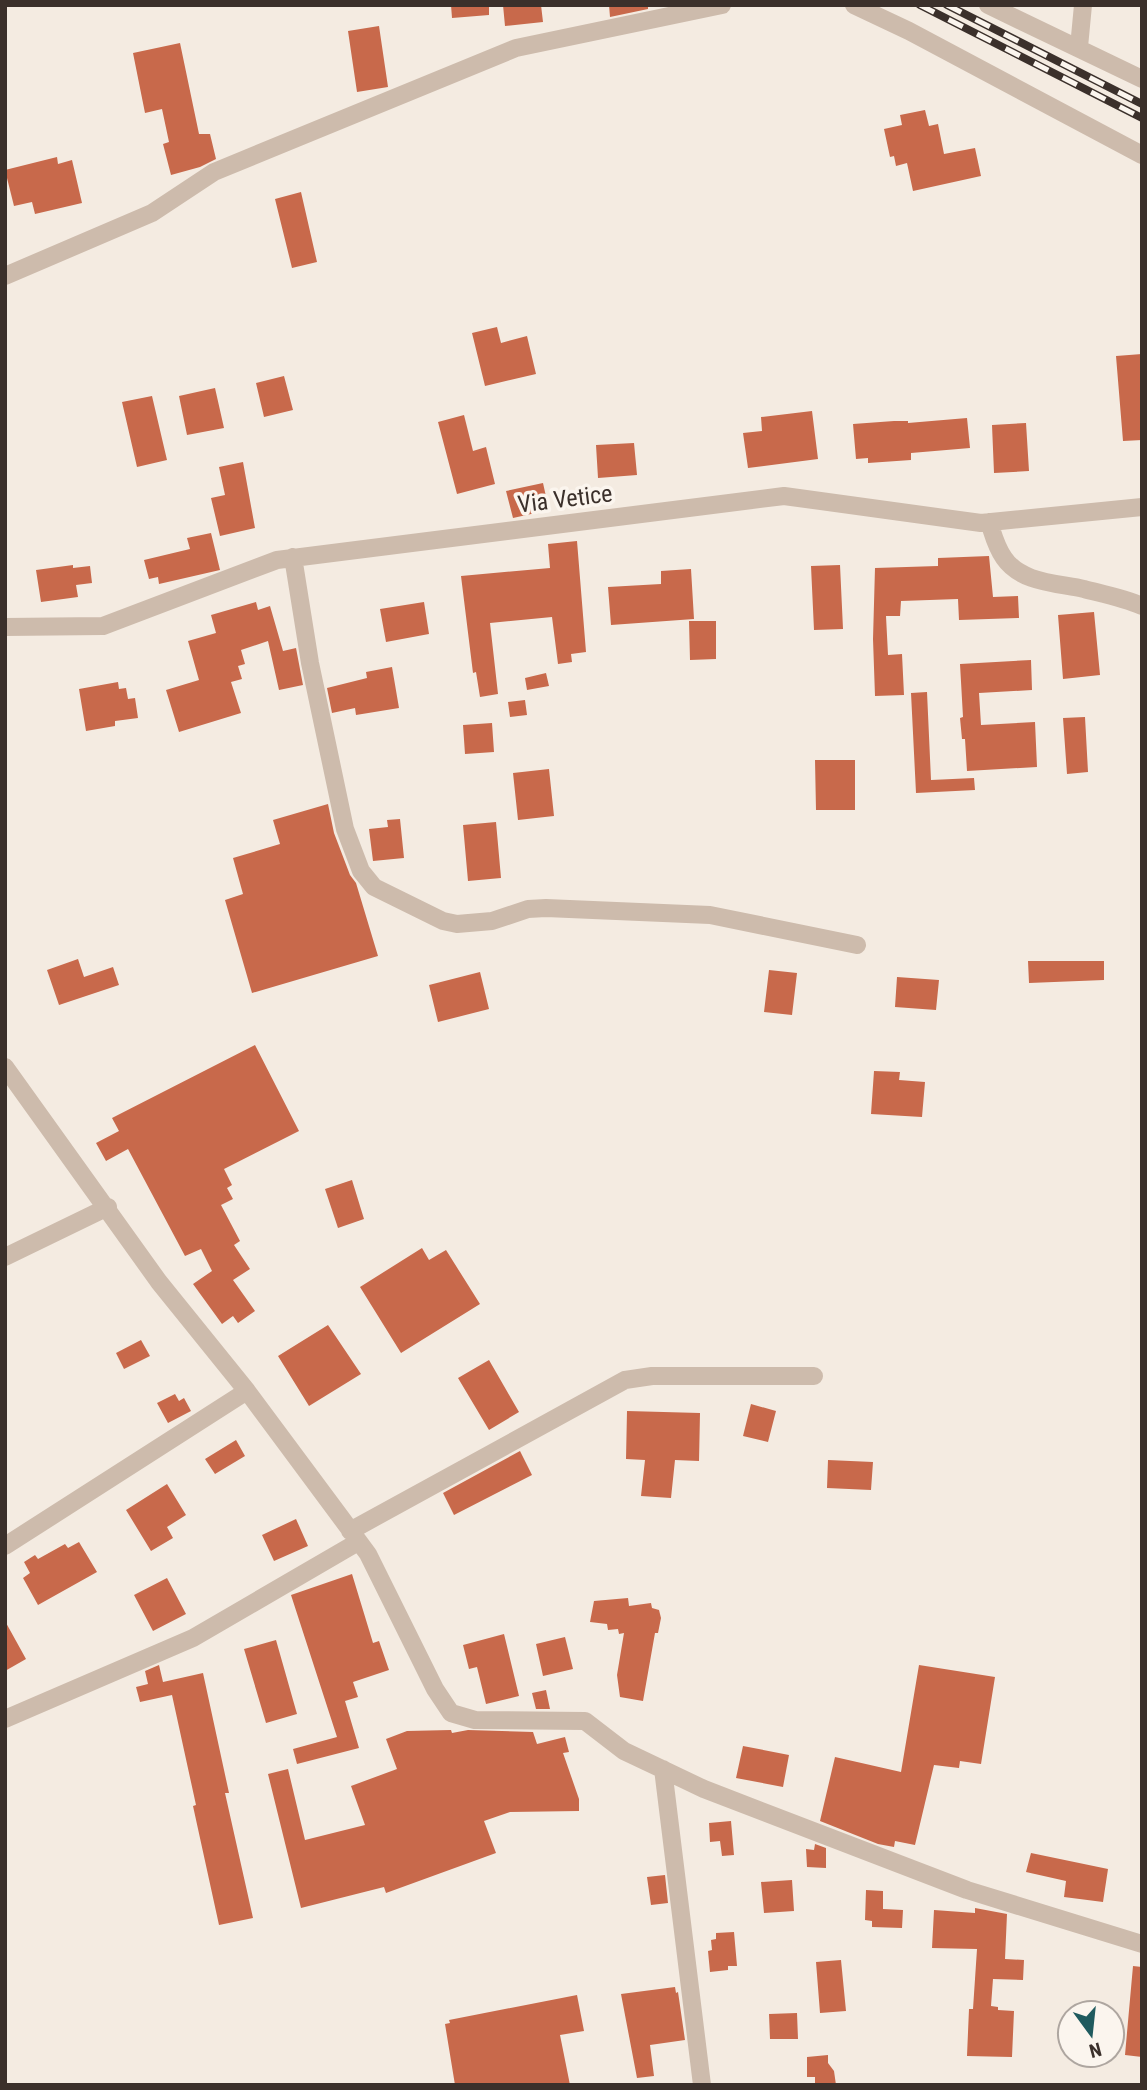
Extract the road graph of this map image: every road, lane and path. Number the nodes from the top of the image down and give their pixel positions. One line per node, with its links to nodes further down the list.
1 (722, 5): 8 (street)
2 (854, 5): 7 (street)
3 (988, 5): 5 (street)
4 (1083, 5): 5 (street)
5 (1079, 47): 6 (street)
6 (1142, 79)
7 (1142, 155)
8 (5, 276)
9 (1142, 507): 10 (street, Via Vetice)
10 (989, 522): 11 (street, Via Vetice); 12 (street)
11 (293, 558): 13 (street, Via Vetice); 14 (street)
12 (1142, 607)
13 (5, 627)
14 (857, 944)
15 (5, 1067): 16 (street)
16 (107, 1207): 17 (street); 19 (street)
17 (5, 1257)
18 (814, 1376): 20 (street)
19 (247, 1391): 20 (street); 21 (street)
20 (354, 1536): 22 (street); 23 (street)
21 (5, 1546)
22 (5, 1719)
23 (663, 1769): 24 (street); 25 (street)
24 (1142, 1944)
25 (702, 2085)

